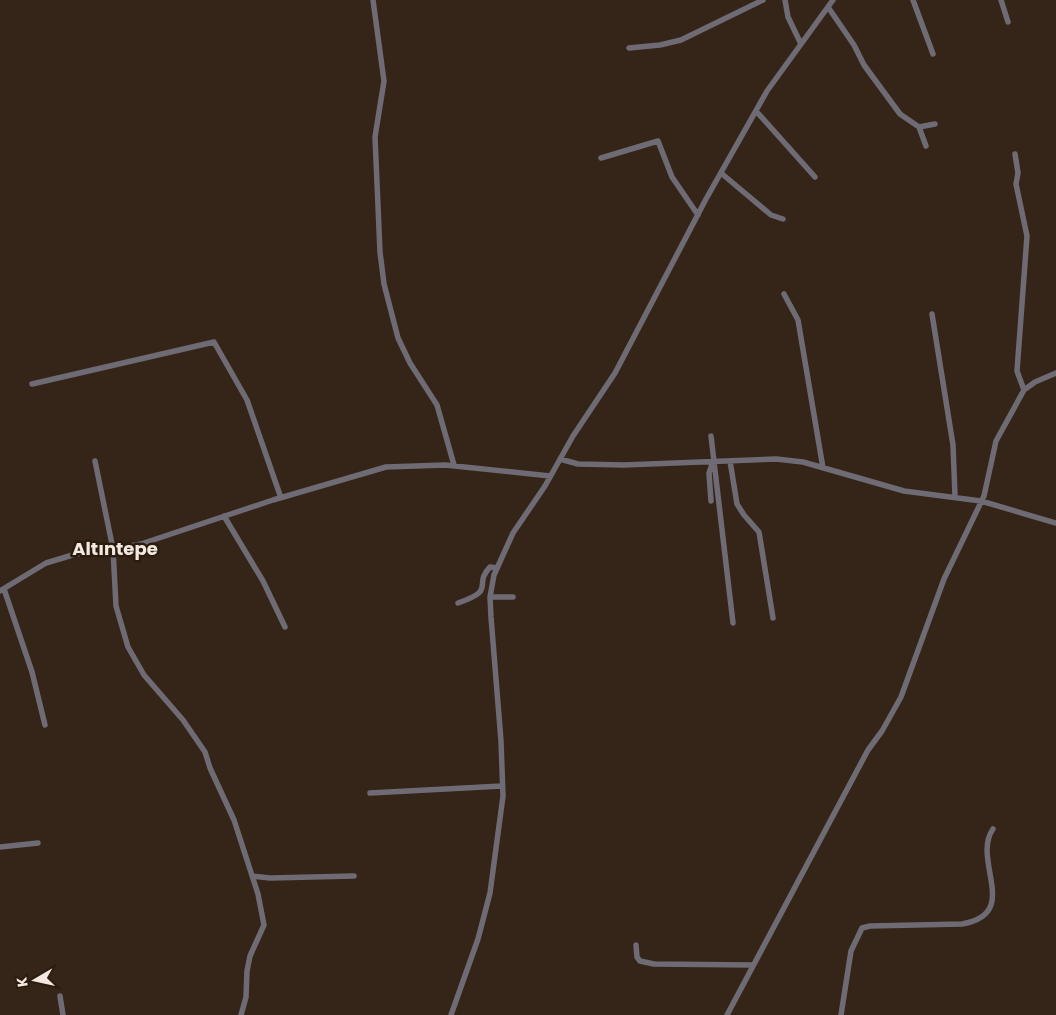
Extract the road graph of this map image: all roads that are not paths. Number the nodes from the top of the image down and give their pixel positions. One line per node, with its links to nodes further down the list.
1 (374, 0): 32 (street)
2 (763, 0): 10 (street)
3 (785, 0): 9 (street)
4 (833, 0): 7 (street)
5 (913, 0): 11 (street)
6 (1001, 0): 8 (street)
7 (828, 6): 9 (street); 14 (street)
8 (1008, 22)
9 (801, 44): 12 (street)
10 (629, 48)
11 (933, 54)
12 (756, 110): 18 (street); 19 (street)
13 (935, 124): 14 (street)
14 (920, 127): 15 (street)
15 (926, 146)
16 (1015, 154): 26 (street)
17 (601, 158): 20 (street)
18 (721, 173): 20 (street); 21 (street)
19 (815, 177)
20 (698, 215): 28 (street)
21 (783, 219)
22 (784, 294): 33 (street)
23 (932, 314): 35 (street)
24 (1056, 373): 26 (street)
25 (32, 384): 36 (street)
26 (1024, 390): 38 (street)
27 (711, 436): 30 (street)
28 (560, 459): 30 (street); 34 (street)
29 (95, 461): 41 (street)
30 (714, 461): 31 (street); 37 (street); 48 (street)
31 (730, 461): 33 (street); 47 (street)
32 (454, 465): 34 (street); 36 (street)
33 (823, 468): 35 (street)
34 (550, 476): 42 (street)
35 (955, 496): 38 (street)
36 (281, 498): 39 (street)
37 (711, 501)
38 (981, 501): 40 (street); 59 (street)
39 (224, 516): 41 (street); 49 (street)
40 (1056, 523)
41 (113, 549): 43 (street); 56 (street)
42 (497, 568): 44 (street); 46 (street)
43 (2, 590): 50 (street)
44 (490, 597): 45 (street); 51 (street)
45 (513, 597)
46 (458, 603)
47 (773, 618)
48 (733, 623)
49 (285, 627)
50 (45, 725)
51 (502, 786): 52 (street); 63 (street)
52 (370, 793)
53 (993, 829): 65 (street)
54 (38, 843): 55 (street)
55 (0, 847)
56 (252, 876): 57 (street); 62 (street)
57 (354, 876)
58 (636, 945): 59 (street)
59 (752, 965): 64 (street)
60 (60, 996): 61 (street)
61 (63, 1015)
62 (242, 1015)
63 (451, 1015)
64 (727, 1015)
65 (841, 1015)

